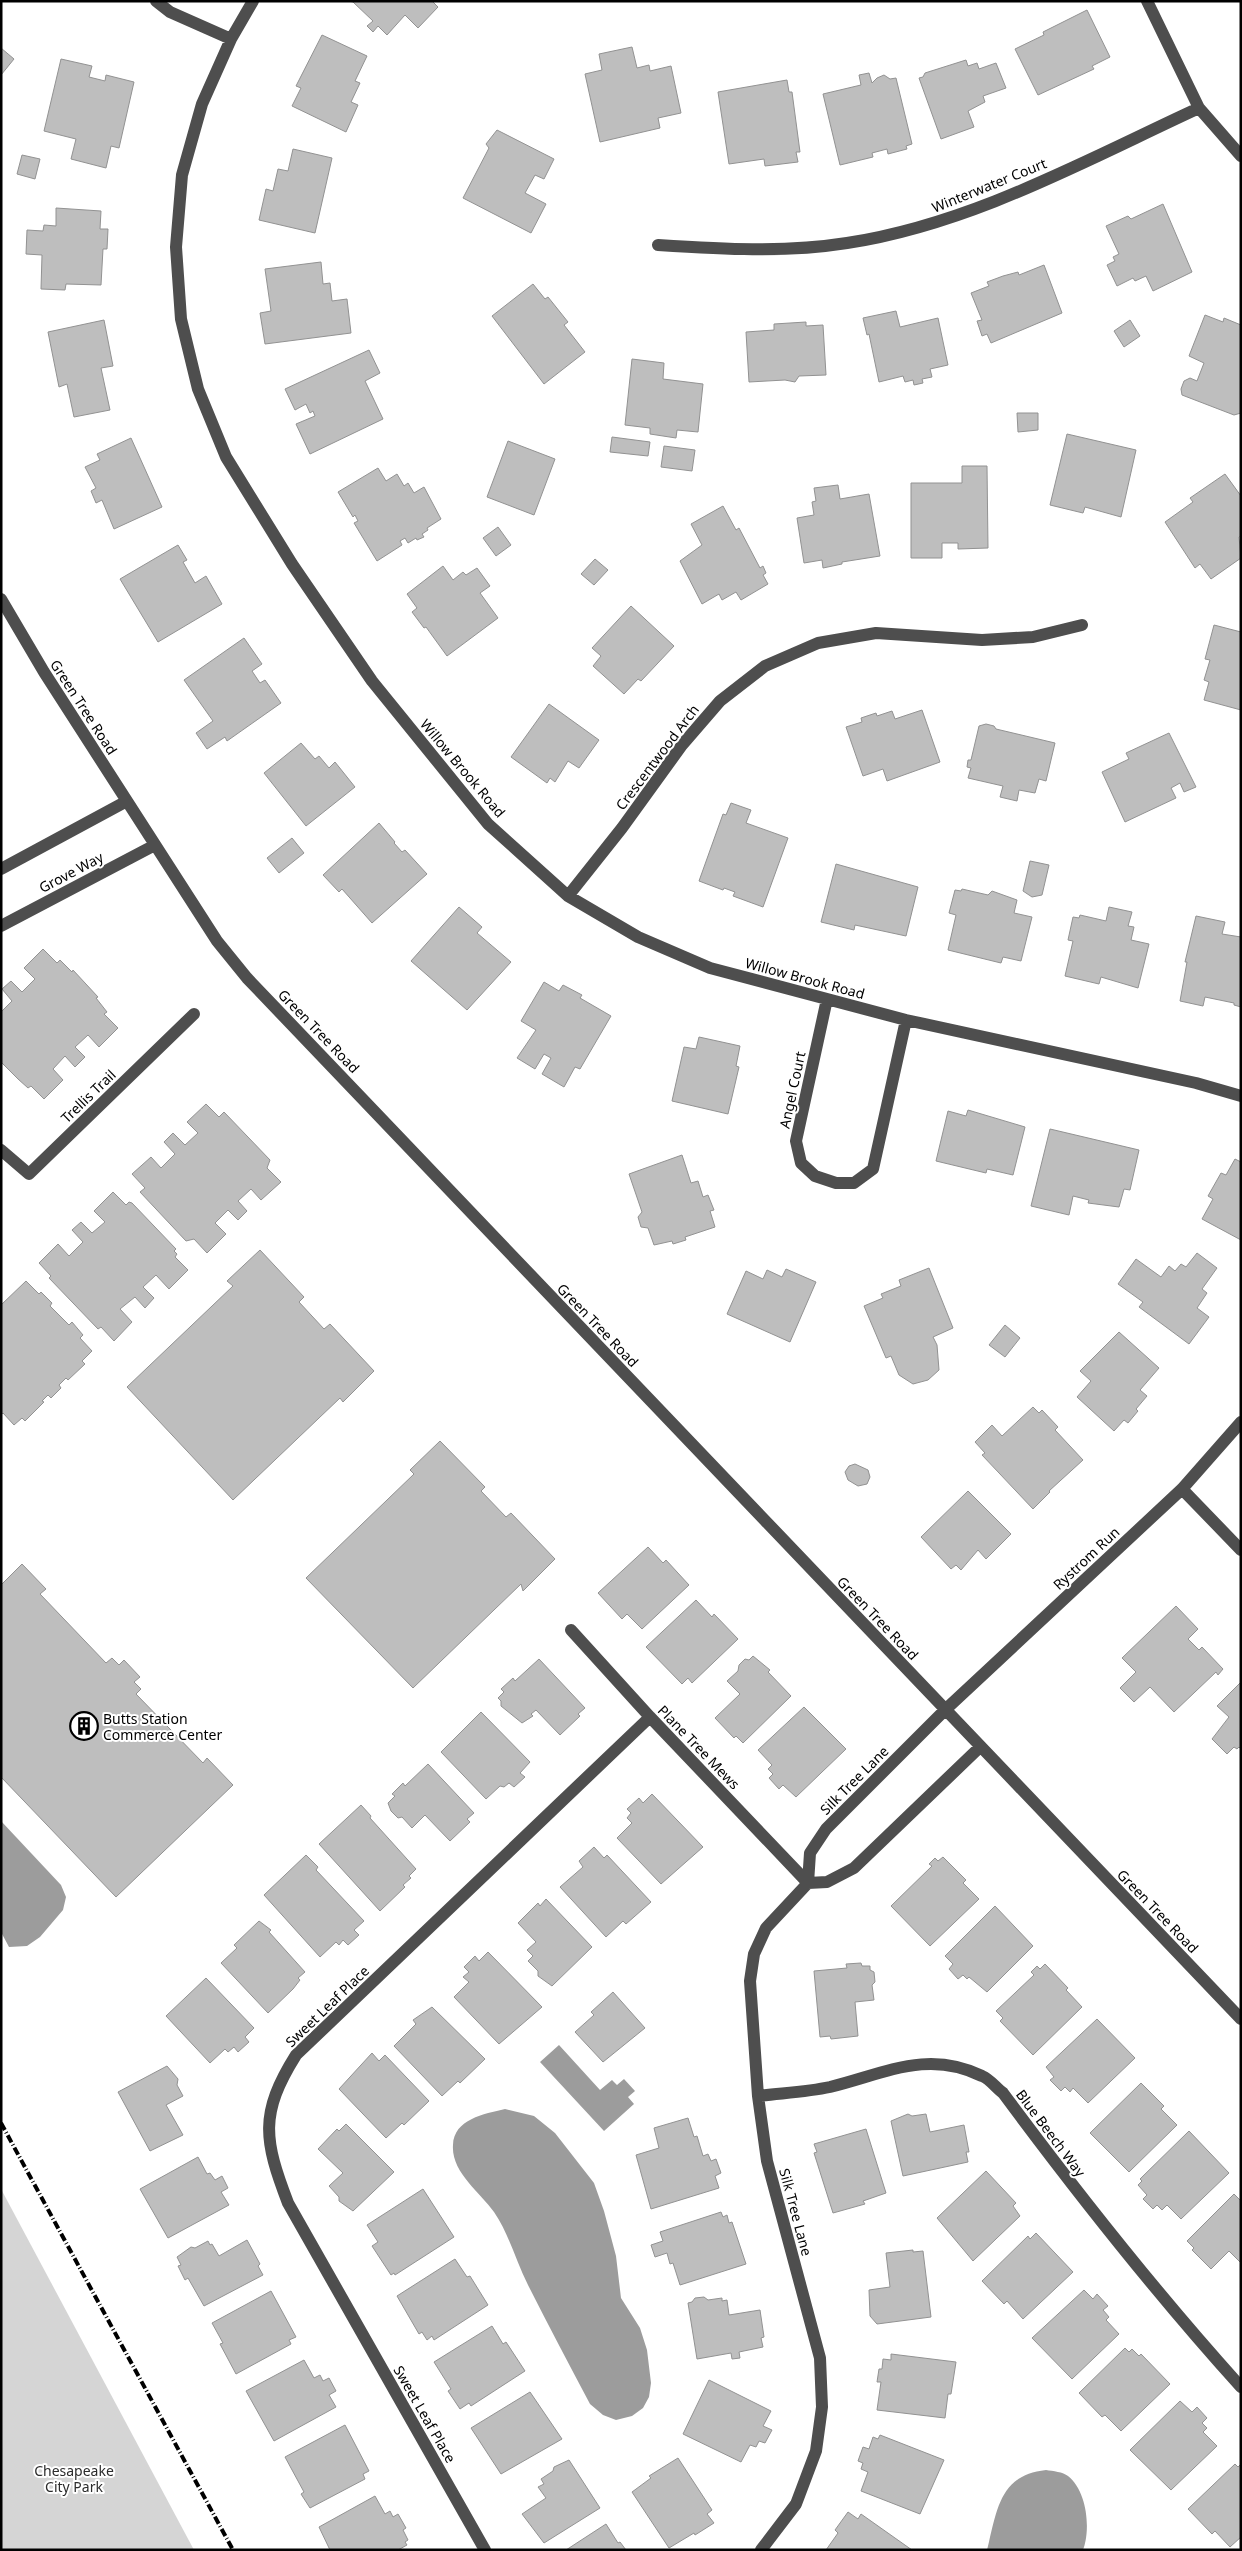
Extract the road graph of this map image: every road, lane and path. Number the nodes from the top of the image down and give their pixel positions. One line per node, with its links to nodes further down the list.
1 (156, 1): 4 (street)
2 (253, 1): 4 (street, Willow Brook Road)
3 (1147, 1): 5 (street)
4 (231, 39): 13 (street, Willow Brook Road)
5 (1199, 108): 6 (street); 7 (street, Winterwater Court)
6 (1241, 156)
7 (658, 245)
8 (1, 599): 10 (street, Green Tree Road)
9 (1082, 625): 13 (street, Crescentwood Arch)
10 (128, 801): 11 (street, Green Tree Road); 12 (street)
11 (155, 844): 14 (street, Grove Way); 24 (street, Green Tree Road)
12 (1, 868)
13 (568, 896): 15 (street, Willow Brook Road)
14 (1, 926)
15 (827, 999): 17 (street, Willow Brook Road); 17 (street, Angel Court)
16 (194, 1014): 19 (street, Trellis Trail)
17 (906, 1020): 18 (street, Willow Brook Road)
18 (1241, 1096)
19 (1, 1150)
20 (1241, 1422): 21 (street, Rystrom Run)
21 (1182, 1489): 22 (street); 24 (street, Rystrom Run)
22 (1241, 1550)
23 (571, 1630): 25 (street, Plane Tree Mews)
24 (945, 1710): 26 (street, Green Tree Road); 27 (street, Silk Tree Lane)
25 (650, 1717): 27 (street, Plane Tree Mews); 31 (street, Sweet Leaf Place)
26 (980, 1747): 27 (street); 28 (street, Green Tree Road)
27 (808, 1883): 29 (street, Silk Tree Lane)
28 (1241, 2019)
29 (758, 2096): 30 (street, Blue Beech Way); 32 (street, Silk Tree Lane)
30 (1241, 2387)
31 (485, 2550)
32 (761, 2550)

